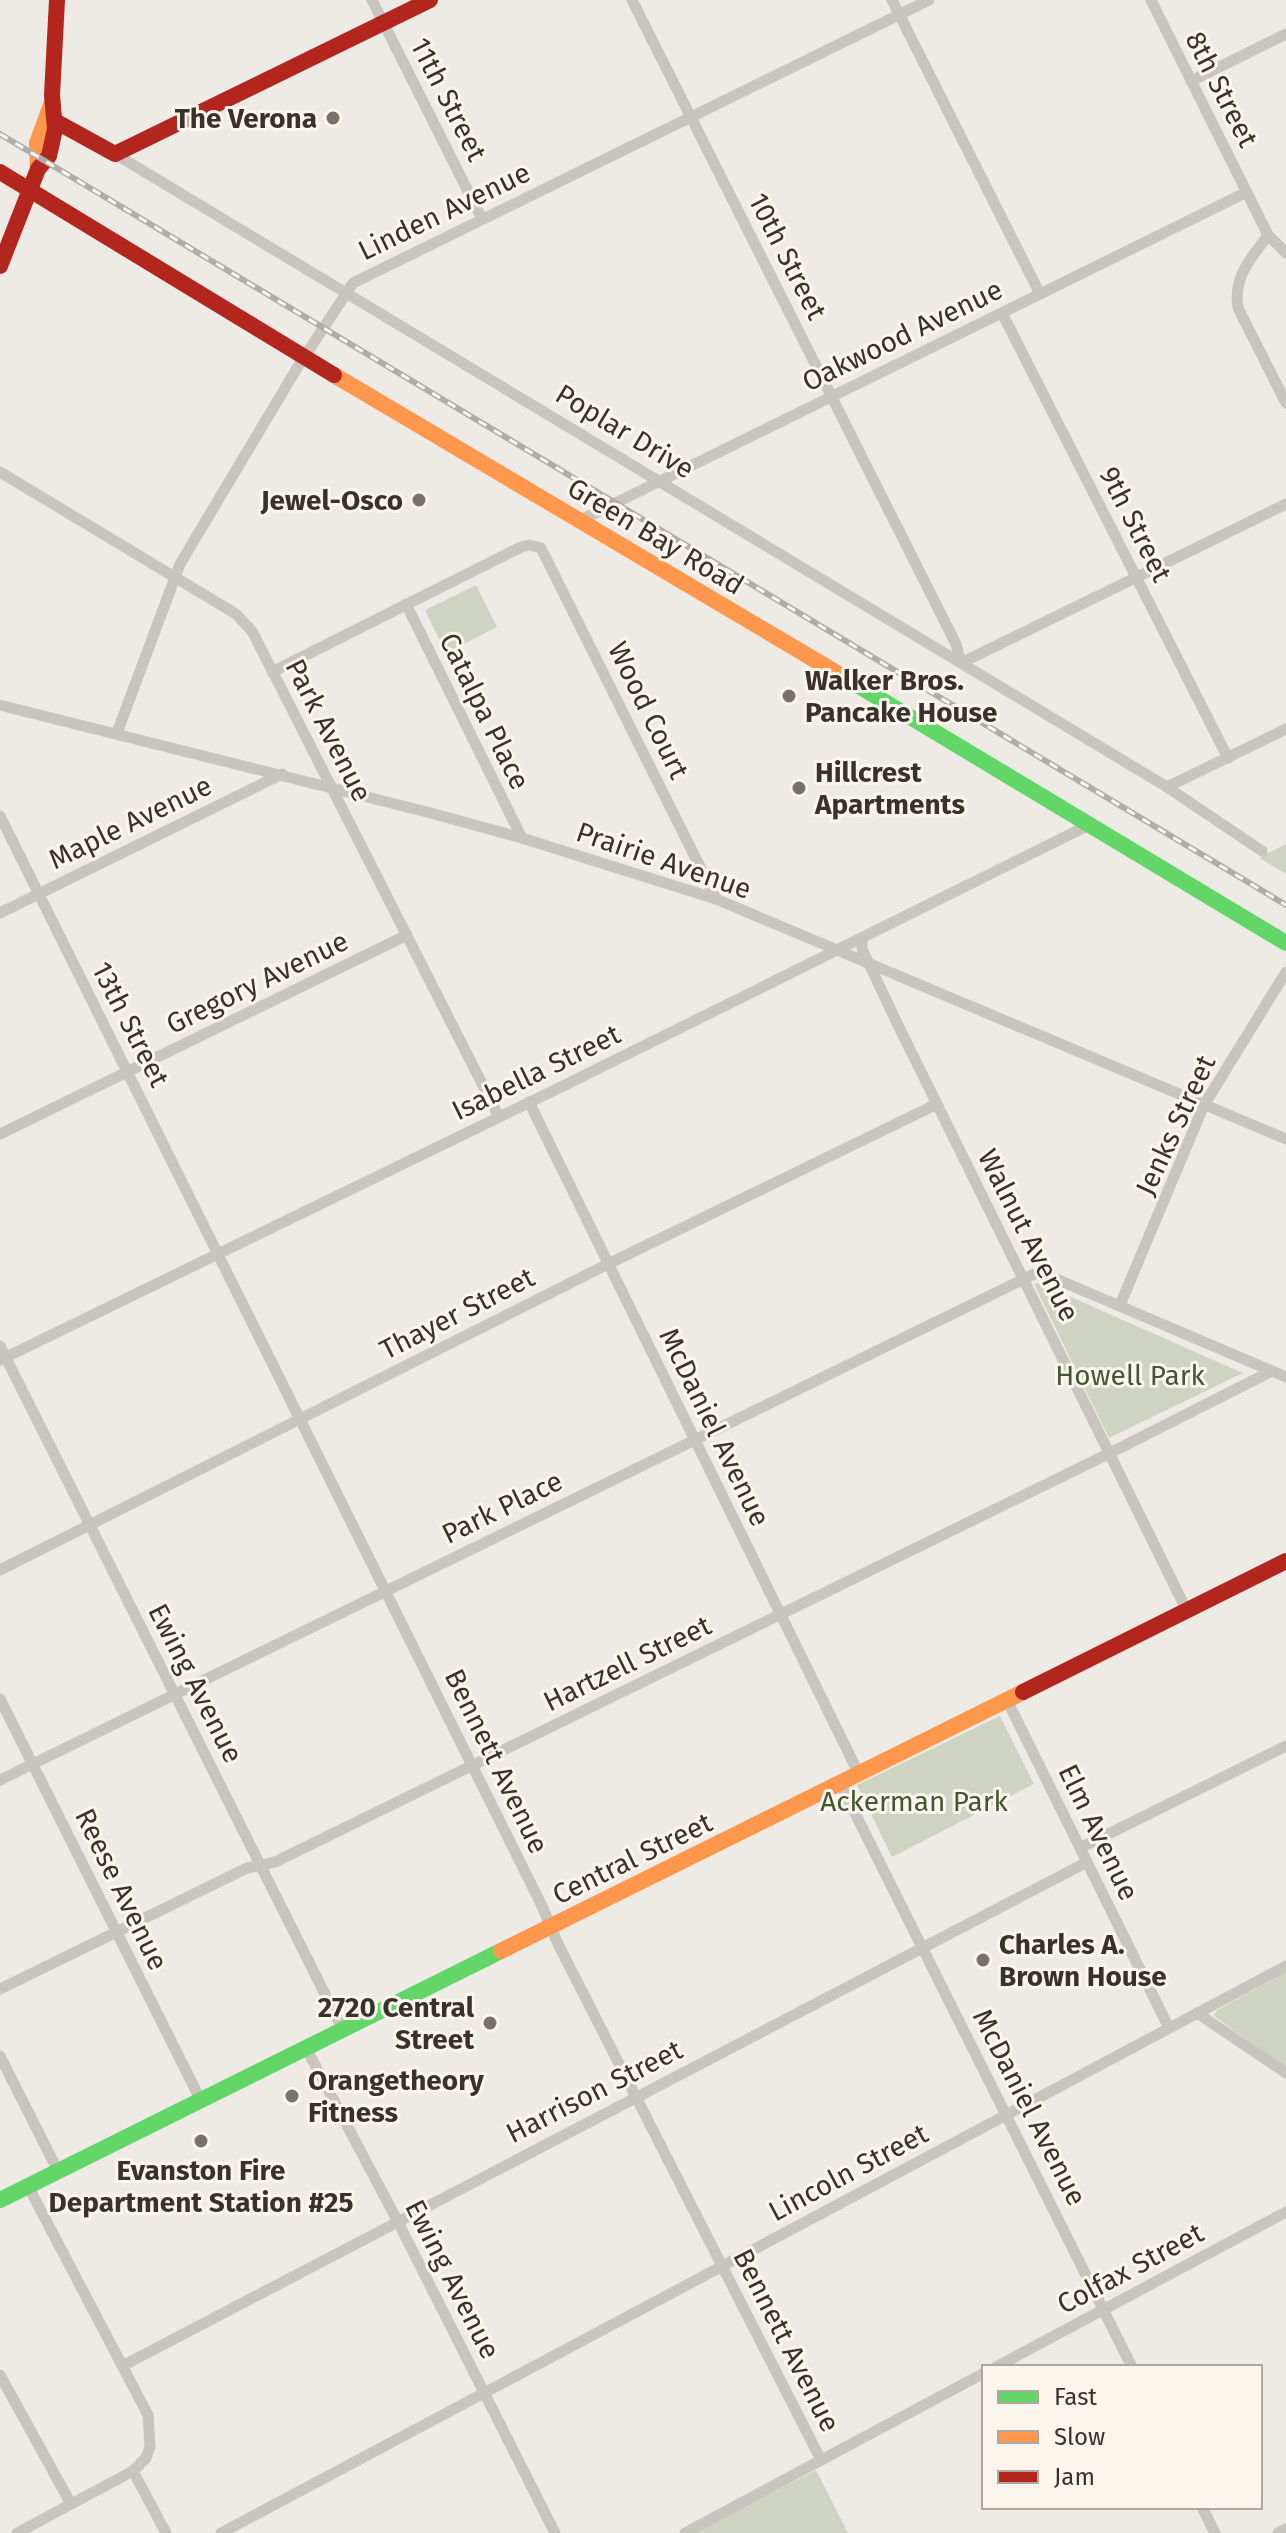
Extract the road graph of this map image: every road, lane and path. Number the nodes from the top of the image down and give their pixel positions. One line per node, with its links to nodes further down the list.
1 (57, 0): 12 (main road)
2 (372, 0): 9 (street, 11th Street)
3 (430, 0): 9 (main road)
4 (632, 0): 13 (street, 10th Street)
5 (892, 0): 8 (street)
6 (929, 0): 8 (street, Linden Avenue)
7 (1151, 0): 11 (street, 8th Street)
8 (899, 15): 13 (street, Linden Avenue); 25 (street)
9 (384, 23): 15 (main road); 20 (street, 11th Street)
10 (1286, 34): 11 (street)
11 (1191, 81): 19 (street, 8th Street)
12 (52, 102): 14 (main road); 16 (main road)
13 (690, 117): 20 (street, Linden Avenue); 28 (street, 10th Street)
14 (55, 121): 15 (main road, Poplar Drive); 16 (main road)
15 (115, 154): 24 (street, Poplar Drive)
16 (38, 169): 18 (main road)
17 (0, 172): 18 (main road, Green Bay Road)
18 (29, 189): 23 (main road); 27 (main road, Green Bay Road)
19 (1248, 195): 21 (street, 8th Street); 25 (street, Oakwood Avenue)
20 (482, 219): 24 (street, Linden Avenue)
21 (1268, 235): 22 (street, 8th Street); 29 (street)
22 (1286, 253)
23 (0, 266)
24 (345, 293): 27 (street, Linden Avenue); 31 (street, Poplar Drive)
25 (1040, 294): 26 (street, Oakwood Avenue)
26 (1002, 313): 28 (street, Oakwood Avenue); 35 (street, 9th Street)
27 (304, 357): 33 (main road, Green Bay Road); 34 (street, Linden Avenue)
28 (832, 397): 31 (street, Oakwood Avenue); 37 (street, 10th Street)
29 (1286, 403)
30 (0, 472): 34 (street, Park Avenue)
31 (658, 481): 33 (street, Oakwood Avenue); 37 (street, Poplar Drive)
32 (1286, 504): 35 (street)
33 (579, 521): 47 (main road, Green Bay Road)
34 (175, 576): 38 (street, Park Avenue); 41 (street, Linden Avenue)
35 (1136, 577): 37 (street); 42 (street, 9th Street)
36 (406, 604): 38 (street); 48 (street, Catalpa Place); 51 (street, Wood Court)
37 (961, 663): 45 (street, Poplar Drive)
38 (272, 672): 44 (street, Park Avenue)
39 (0, 705): 41 (street, Prairie Avenue)
40 (1286, 729): 42 (street)
41 (117, 733): 43 (street, Prairie Avenue)
42 (1228, 758): 45 (street)
43 (282, 774): 44 (street, Prairie Avenue); 50 (street, Maple Avenue)
44 (331, 786): 48 (street, Prairie Avenue); 53 (street, Park Avenue)
45 (1167, 787): 49 (street, Poplar Drive)
46 (0, 816): 50 (street, 13th Street)
47 (1091, 824): 54 (street, Isabella Street); 55 (main road, Green Bay Road)
48 (522, 838): 51 (street, Prairie Avenue)
49 (1262, 851)
50 (39, 894): 52 (street, Maple Avenue); 59 (street, 13th Street)
51 (716, 899): 56 (street, Prairie Avenue)
52 (0, 913)
53 (407, 935): 59 (street, Gregory Avenue); 63 (street, Park Avenue)
54 (862, 938): 56 (street, Isabella Street); 57 (street, Walnut Avenue)
55 (1286, 943)
56 (836, 951): 57 (street, Prairie Avenue); 60 (street, Isabella Street)
57 (870, 966): 61 (street, Walnut Avenue); 62 (street, Prairie Avenue)
58 (1286, 972): 62 (street, Jenks Street)
59 (128, 1072): 64 (street, Gregory Avenue); 66 (street, 13th Street)
60 (529, 1102): 63 (street, Isabella Street); 67 (street, McDaniel Avenue)
61 (937, 1104): 67 (street, Thayer Street); 68 (street, Walnut Avenue)
62 (1204, 1105): 65 (street, Prairie Avenue); 69 (street, Jenks Street)
63 (499, 1117): 66 (street, Isabella Street)
64 (0, 1134)
65 (1286, 1139)
66 (219, 1253): 70 (street, Isabella Street); 73 (street, Bennett Avenue)
67 (608, 1264): 73 (street, Thayer Street); 74 (street, McDaniel Avenue)
68 (1024, 1277): 69 (street); 74 (street, Park Place); 75 (street, Walnut Avenue)
69 (1120, 1305): 71 (street)
70 (2, 1354): 76 (street, Ewing Avenue)
71 (1272, 1371): 72 (street); 75 (street, Hartzell Street)
72 (1286, 1377)
73 (300, 1418): 76 (street, Thayer Street); 79 (street, Bennett Avenue)
74 (694, 1439): 79 (street, Park Place); 81 (street, McDaniel Avenue)
75 (1110, 1453): 80 (street, Walnut Avenue); 81 (street, Hartzell Street)
76 (90, 1525): 78 (street, Thayer Street); 82 (street, Ewing Avenue)
77 (1286, 1561): 80 (main road, Central Street)
78 (0, 1570)
79 (386, 1590): 82 (street, Park Place); 87 (street, Bennett Avenue)
80 (1187, 1611): 84 (main road, Central Street)
81 (780, 1614): 87 (street, Hartzell Street); 88 (street, McDaniel Avenue)
82 (175, 1694): 86 (street, Park Place); 93 (street, Ewing Avenue)
83 (0, 1699): 86 (street, Reese Avenue)
84 (1007, 1700): 88 (main road, Central Street); 91 (street, Elm Avenue)
85 (1286, 1746): 91 (street)
86 (33, 1764): 89 (street, Park Place); 95 (street, Reese Avenue)
87 (472, 1765): 93 (street, Hartzell Street); 94 (street, Bennett Avenue)
88 (859, 1774): 90 (main road, Central Street)
89 (0, 1780)
90 (840, 1783): 94 (main road, Central Street); 96 (street, McDaniel Avenue)
91 (1080, 1848): 92 (street, Elm Avenue)
92 (1087, 1862): 96 (street, Harrison Street); 100 (street, Elm Avenue)
93 (260, 1865): 95 (street, Hartzell Street); 101 (street, Ewing Avenue)
94 (551, 1927): 101 (main road, Central Street); 105 (street, Bennett Avenue)
95 (117, 1932): 98 (street, Hartzell Street); 106 (street, Reese Avenue)
96 (923, 1948): 105 (street, Harrison Street); 107 (street, McDaniel Avenue)
97 (1286, 1966): 99 (street, Lincoln Street)
98 (0, 1989)
99 (1197, 2013): 100 (street, Lincoln Street); 104 (street)
100 (1169, 2028): 107 (street, Lincoln Street)
101 (343, 2030): 102 (main road, Central Street)
102 (306, 2048): 106 (main road, Central Street); 112 (street, Ewing Avenue)
103 (0, 2056): 108 (street)
104 (1286, 2073)
105 (636, 2097): 112 (street, Harrison Street); 113 (street, Bennett Avenue)
106 (201, 2101): 108 (main road, Central Street)
107 (1007, 2114): 113 (street, Lincoln Street); 114 (street, McDaniel Avenue)
108 (58, 2171): 109 (main road, Central Street)
109 (28, 2186): 110 (main road, Central Street); 115 (street)
110 (0, 2200)
111 (1286, 2212): 114 (street, Colfax Street)
112 (397, 2220): 115 (street, Harrison Street); 120 (street, Ewing Avenue)
113 (722, 2267): 120 (street, Lincoln Street); 121 (street, Bennett Avenue)
114 (1103, 2310): 116 (street, Colfax Street); 117 (street, McDaniel Avenue)
115 (124, 2365): 122 (street)
116 (1000, 2365)
117 (1131, 2365)
118 (982, 2374): 121 (street)
119 (0, 2375): 123 (street)
120 (485, 2394): 128 (street, Lincoln Street); 129 (street, Ewing Avenue)
121 (821, 2460): 130 (street)
122 (133, 2471): 123 (street); 127 (street)
123 (71, 2504): 126 (street)
124 (1203, 2509): 131 (street)
125 (1286, 2529): 132 (street)
126 (17, 2533)
127 (166, 2533)
128 (221, 2533)
129 (555, 2533)
130 (685, 2533)
131 (1215, 2533)
132 (1278, 2533)

